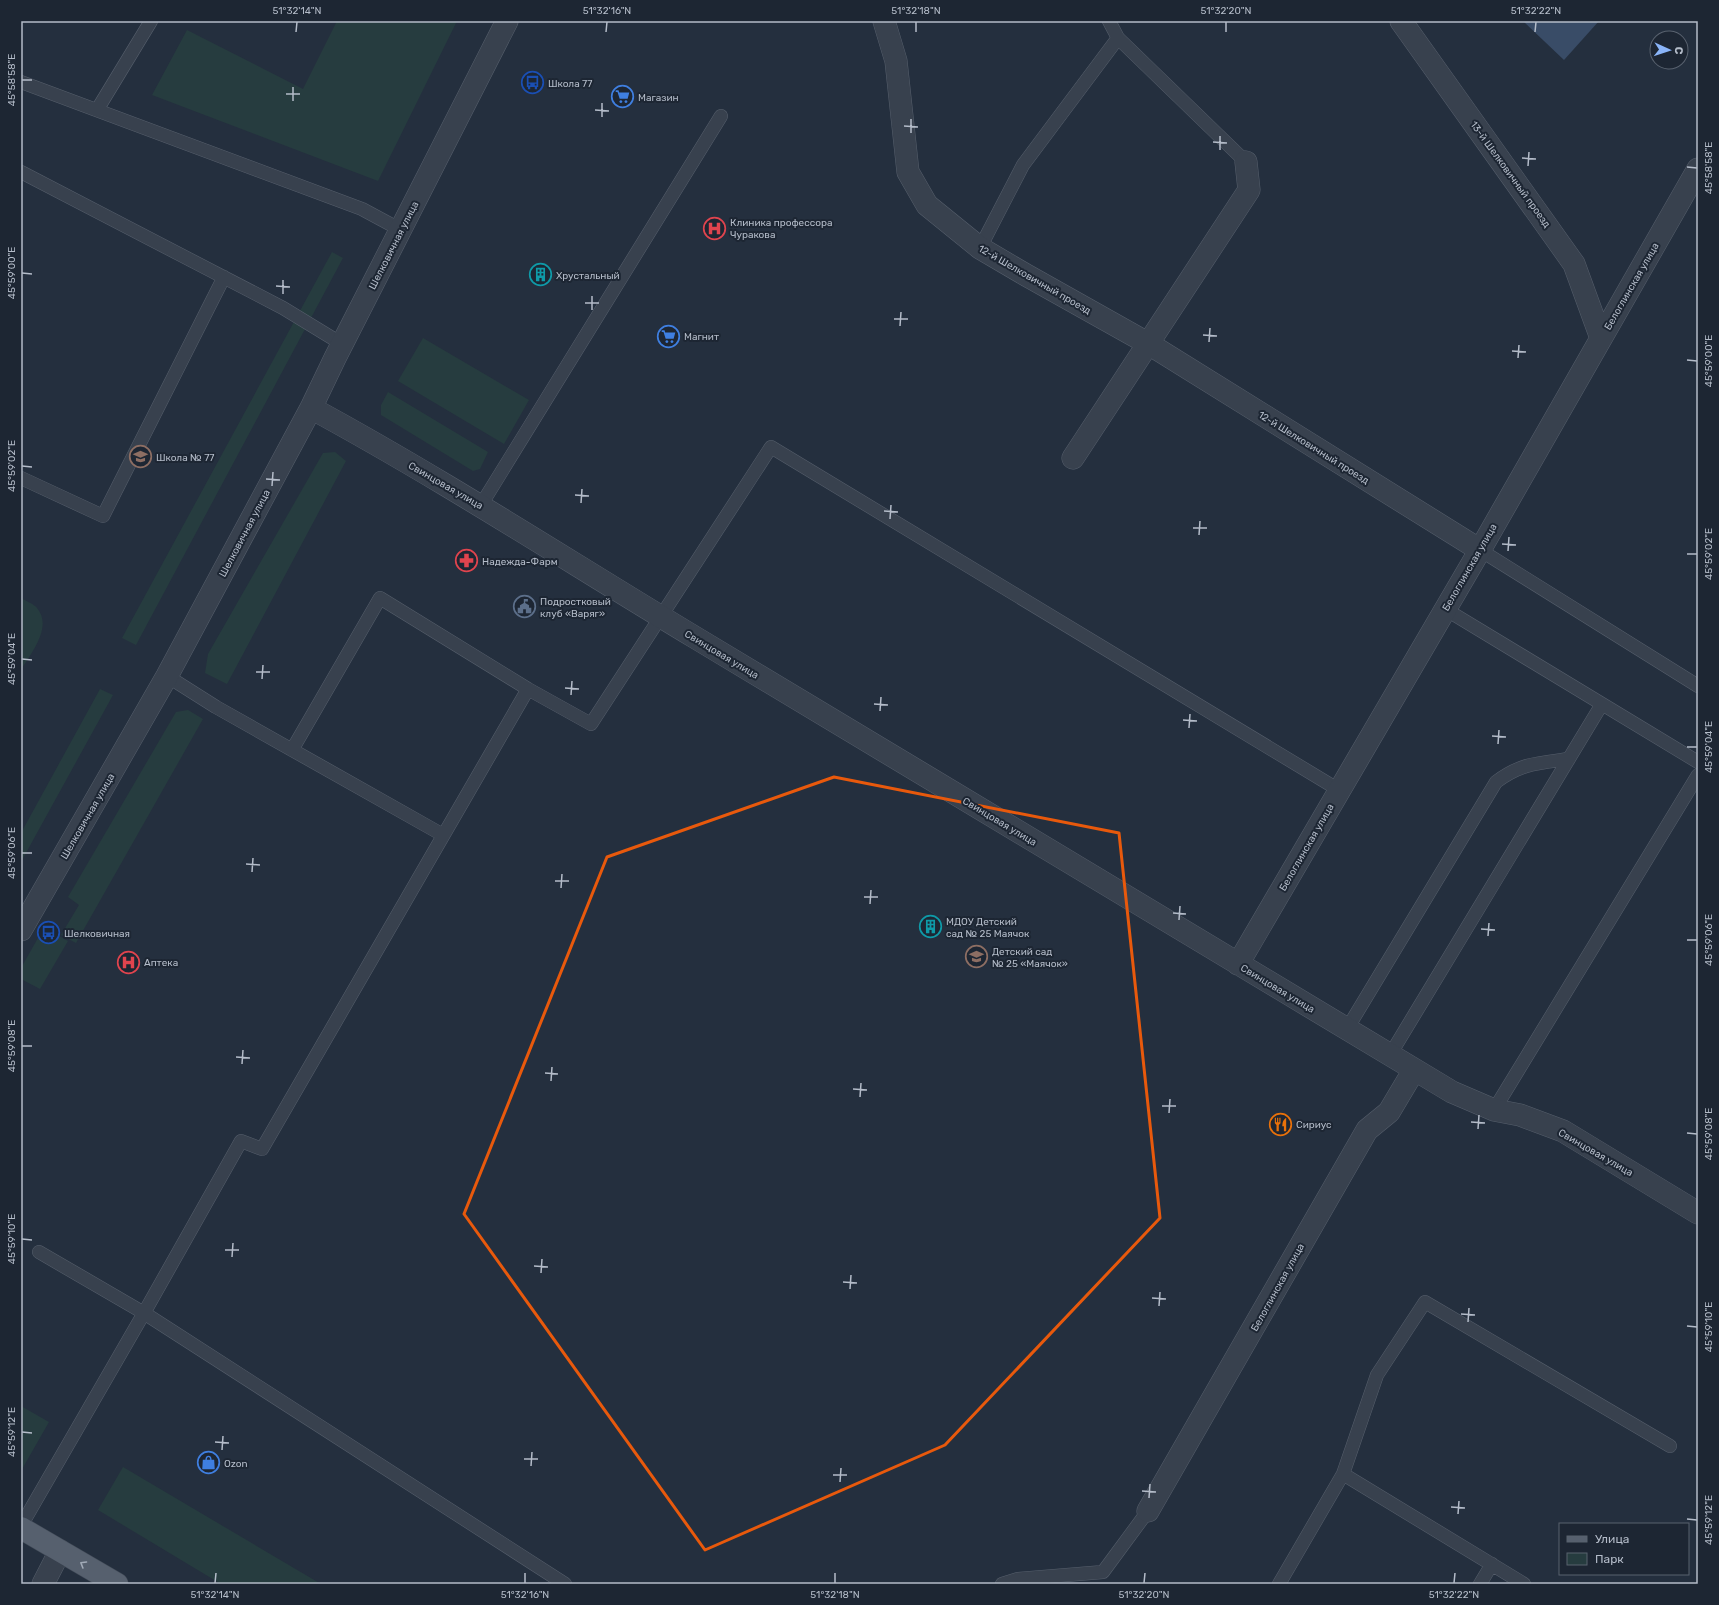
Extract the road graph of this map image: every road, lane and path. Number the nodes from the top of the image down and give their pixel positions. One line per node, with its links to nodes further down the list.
1 (152, 21): 8 (lane)
2 (507, 21): 13 (street, Шелковичная улица)
3 (884, 21): 14 (street, 12-й Шелковичный проезд)
4 (1109, 21): 6 (lane)
5 (1401, 21): 16 (street, 13-й Шелковичный проезд)
6 (1118, 38): 10 (lane); 14 (lane)
7 (21, 82): 8 (lane)
8 (98, 110): 13 (lane)
9 (721, 116): 22 (lane)
10 (1246, 162): 18 (street)
11 (1698, 169): 16 (street, Белоглинская улица)
12 (21, 172): 15 (lane)
13 (401, 230): 17 (street, Шелковичная улица)
14 (980, 248): 18 (street, 12-й Шелковичный проезд)
15 (224, 276): 17 (lane); 21 (lane)
16 (1601, 338): 23 (street, Белоглинская улица)
17 (342, 344): 19 (street, Шелковичная улица)
18 (1149, 344): 20 (street); 23 (street, 12-й Шелковичный проезд)
19 (311, 408): 22 (street, Свинцовая улица); 26 (street, Шелковичная улица)
20 (1073, 458)
21 (21, 478)
22 (481, 505): 25 (street, Свинцовая улица)
23 (1480, 550): 24 (street, Белоглинская улица); 27 (lane)
24 (1445, 609): 29 (lane); 34 (street, Белоглинская улица)
25 (661, 617): 28 (lane); 34 (lane); 37 (street, Свинцовая улица)
26 (167, 676): 30 (lane); 36 (street, Шелковичная улица)
27 (1698, 686)
28 (528, 689): 30 (lane); 35 (lane)
29 (1602, 704): 31 (lane); 32 (lane)
30 (292, 750): 35 (lane)
31 (1569, 759): 38 (lane); 39 (lane)
32 (1698, 762)
33 (1698, 775): 41 (lane)
34 (1339, 790): 37 (street, Белоглинская улица)
35 (442, 835): 44 (lane)
36 (21, 930)
37 (1238, 964): 38 (street, Свинцовая улица)
38 (1347, 1029): 39 (street, Свинцовая улица)
39 (1390, 1055): 40 (street, Свинцовая улица)
40 (1414, 1070): 41 (street, Свинцовая улица); 47 (street, Белоглинская улица)
41 (1494, 1110): 42 (street, Свинцовая улица)
42 (1698, 1213)
43 (39, 1252): 44 (lane)
44 (144, 1313): 48 (lane); 53 (lane)
45 (1670, 1446): 46 (lane)
46 (1343, 1474): 50 (lane); 55 (lane)
47 (1148, 1511): 54 (lane)
48 (21, 1527): 49 (main road)
49 (60, 1550): 51 (street); 52 (main road, one-way to 49)
50 (1492, 1564): 56 (lane); 57 (lane)
51 (43, 1584)
52 (117, 1584)
53 (565, 1584)
54 (1002, 1584)
55 (1279, 1584)
56 (1480, 1584)
57 (1524, 1584)

